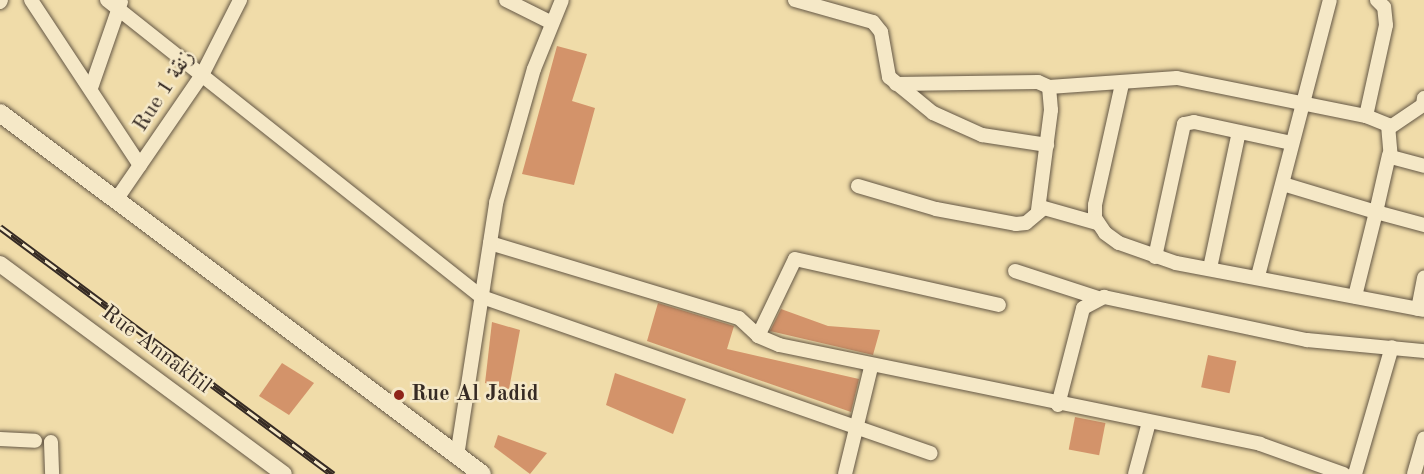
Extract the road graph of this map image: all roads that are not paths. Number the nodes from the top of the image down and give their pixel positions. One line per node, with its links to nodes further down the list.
1 (31, 0): 14 (street)
2 (240, 0): 10 (street, Rue 1 زنقة)
3 (506, 0): 9 (street)
4 (562, 0): 9 (street)
5 (795, 0): 11 (street)
6 (1330, 0): 16 (street)
7 (1377, 0): 18 (street)
8 (116, 3): 10 (street); 14 (street)
9 (552, 23): 33 (street)
10 (202, 75): 24 (street, Rue 1 زنقة); 40 (street)
11 (896, 84): 13 (street); 22 (street)
12 (1122, 84): 13 (street); 16 (street); 31 (street)
13 (1049, 87): 22 (street)
14 (91, 88): 24 (street)
15 (1424, 103): 19 (street)
16 (1304, 104): 18 (street); 21 (street)
17 (0, 113): 28 (main road)
18 (1366, 116): 19 (street)
19 (1389, 128): 23 (street)
20 (1239, 132): 21 (street); 34 (street); 36 (street)
21 (1291, 143): 26 (street)
22 (1047, 145): 29 (street)
23 (1389, 155): 25 (street); 30 (street)
24 (140, 165): 28 (street, Rue 1 زنقة)
25 (1424, 166)
26 (1283, 184): 30 (street); 38 (street)
27 (858, 186): 29 (street)
28 (116, 200): 57 (main road)
29 (1038, 210): 31 (street)
30 (1376, 212): 32 (street); 41 (street)
31 (1097, 223): 34 (street)
32 (1424, 225)
33 (490, 243): 40 (street); 45 (street)
34 (1155, 257): 36 (street)
35 (0, 264): 59 (street, Rue Annakhil)
36 (1210, 268): 38 (street)
37 (1015, 271): 42 (street)
38 (1257, 276): 41 (street)
39 (1424, 278): 44 (street)
40 (482, 297): 51 (street); 57 (street)
41 (1355, 297): 44 (street)
42 (1098, 298): 46 (street); 49 (street)
43 (999, 305): 45 (street)
44 (1421, 309)
45 (758, 336): 48 (street)
46 (1392, 347): 47 (street); 64 (street)
47 (1424, 351)
48 (871, 367): 49 (street); 51 (street)
49 (1058, 405): 50 (street)
50 (1149, 422): 62 (street); 63 (street)
51 (857, 430): 56 (street); 61 (street)
52 (1424, 438): 65 (street)
53 (0, 439): 54 (street)
54 (34, 441)
55 (51, 442): 58 (street)
56 (931, 453)
57 (457, 456): 60 (main road)
58 (52, 474)
59 (284, 474)
60 (482, 474)
61 (845, 474)
62 (1135, 474)
63 (1344, 474)
64 (1355, 474)
65 (1414, 474)

